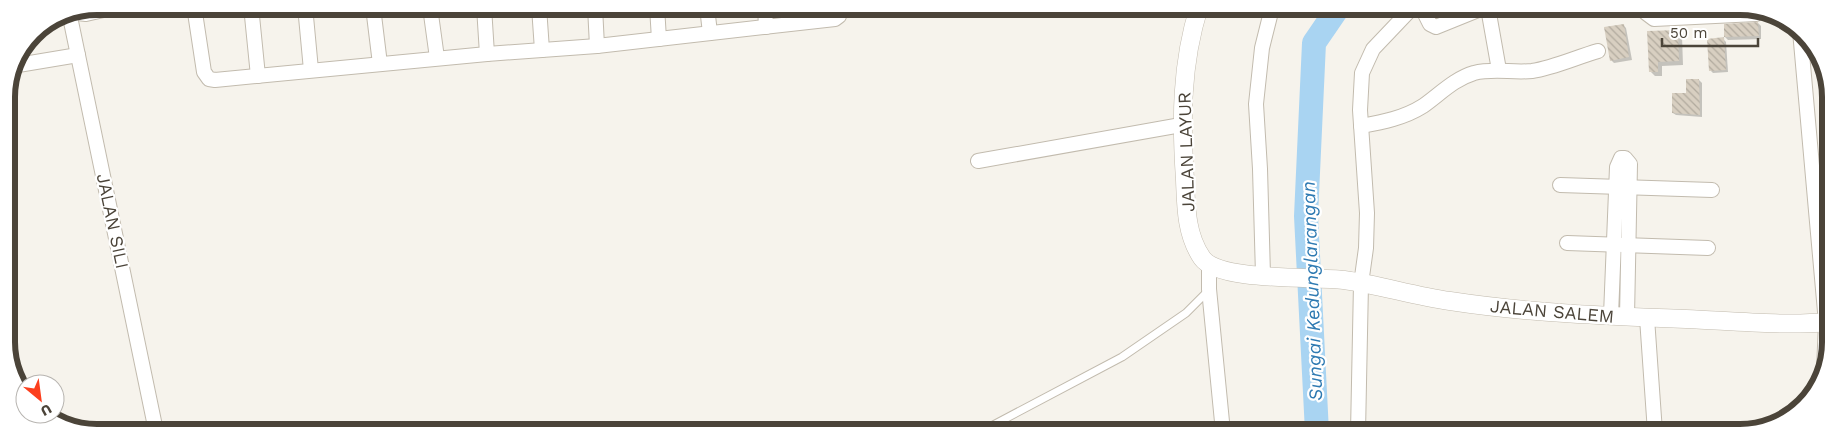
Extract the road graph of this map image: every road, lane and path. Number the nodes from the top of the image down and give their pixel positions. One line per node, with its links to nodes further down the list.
1 (195, 15): 36 (street)
2 (252, 15): 36 (street)
3 (306, 15): 34 (street)
4 (374, 15): 32 (street)
5 (431, 15): 31 (street)
6 (485, 15): 29 (street)
7 (540, 15): 27 (street)
8 (595, 15): 26 (street)
9 (658, 15): 24 (street)
10 (708, 15): 23 (street)
11 (765, 15): 22 (street)
12 (839, 15): 22 (street)
13 (1197, 15): 37 (street, JALAN LAYUR)
14 (1270, 15): 48 (street)
15 (1405, 15): 38 (street)
16 (1426, 15): 17 (street)
17 (1466, 15)
18 (1489, 15): 35 (street)
19 (1649, 15): 20 (street)
20 (1736, 15)
21 (71, 20): 30 (street, JALAN SILI)
22 (766, 26): 23 (street)
23 (710, 33): 24 (street)
24 (659, 39): 26 (street)
25 (1801, 43): 47 (street)
26 (597, 46): 27 (street)
27 (542, 50): 29 (street)
28 (1598, 51): 35 (street)
29 (487, 54): 31 (street)
30 (78, 56): 33 (street); 54 (street, JALAN SILI)
31 (437, 58): 32 (street)
32 (380, 64): 34 (street)
33 (21, 65)
34 (314, 70): 36 (street)
35 (1499, 70): 38 (street)
36 (258, 76)
37 (1181, 126): 39 (street); 46 (street, JALAN LAYUR)
38 (1361, 126): 49 (street)
39 (978, 160)
40 (1560, 185): 41 (street)
41 (1623, 187): 42 (street); 44 (street)
42 (1712, 190)
43 (1567, 242): 44 (street)
44 (1621, 246): 45 (street); 51 (street)
45 (1708, 248)
46 (1209, 265): 48 (street, JALAN SALEM); 50 (street)
47 (1822, 269)
48 (1271, 275): 49 (street, JALAN SALEM)
49 (1353, 282): 51 (street, JALAN SALEM); 57 (street)
50 (1209, 289): 55 (lane); 56 (street)
51 (1619, 316): 52 (street, JALAN SALEM)
52 (1647, 318): 53 (street, JALAN SALEM); 58 (street)
53 (1822, 323)
54 (155, 424)
55 (995, 424)
56 (1222, 424)
57 (1358, 424)
58 (1654, 424)

